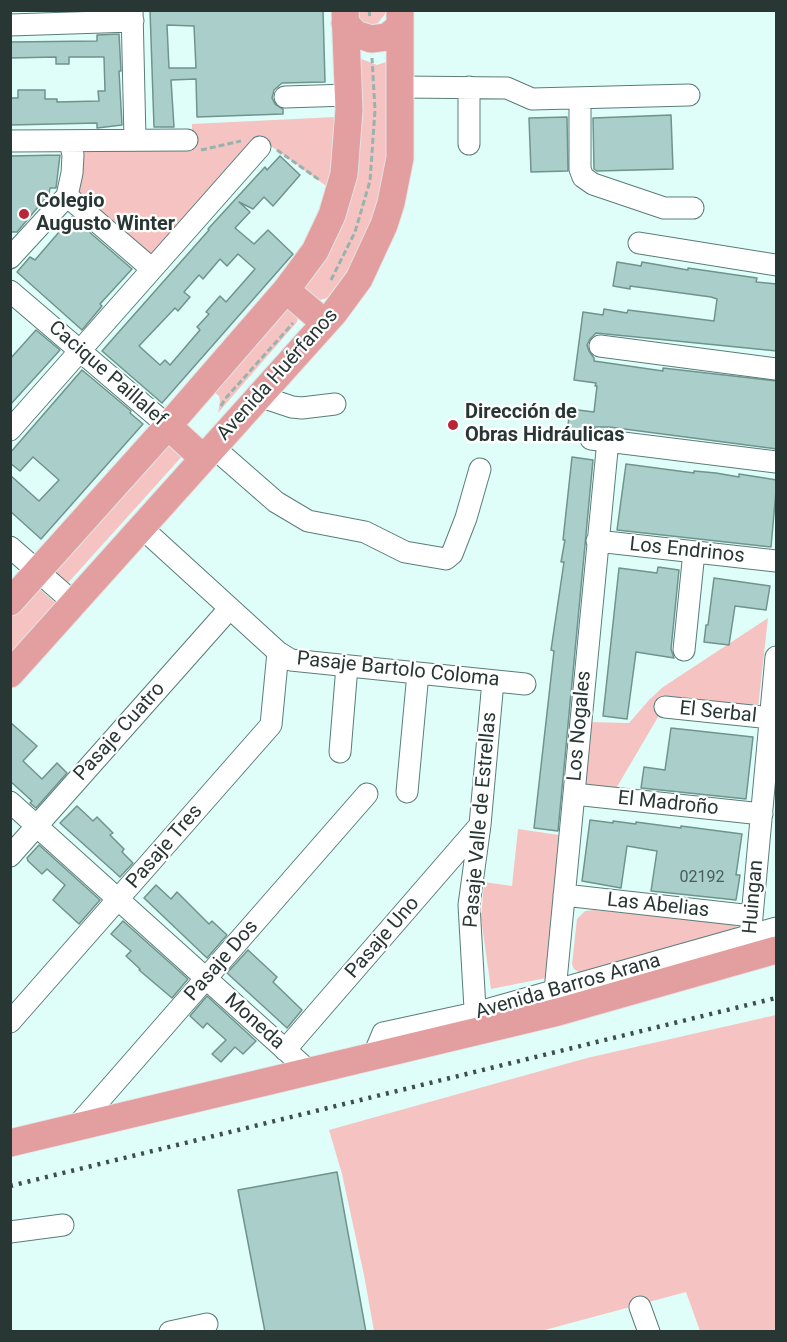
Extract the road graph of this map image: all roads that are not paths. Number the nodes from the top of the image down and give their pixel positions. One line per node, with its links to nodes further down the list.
1 (133, 16): 4 (street); 11 (street)
2 (345, 16): 3 (main road); 7 (main road)
3 (400, 18): 5 (main road, Avenida Huérfanos)
4 (10, 25)
5 (400, 87): 6 (street); 25 (main road, Avenida Huérfanos)
6 (469, 87): 10 (street); 15 (street)
7 (348, 94): 9 (street); 23 (main road)
8 (689, 95): 10 (street)
9 (285, 97)
10 (580, 98): 18 (street)
11 (135, 139): 13 (street); 16 (street)
12 (10, 141): 13 (street)
13 (70, 141): 17 (street)
14 (258, 144): 22 (street)
15 (469, 144)
16 (190, 146)
17 (67, 196): 20 (street); 22 (street)
18 (693, 208)
19 (639, 243): 21 (street)
20 (10, 258)
21 (777, 265)
22 (152, 269): 27 (street)
23 (286, 290): 25 (main road); 31 (main road)
24 (10, 291): 27 (street, Cacique Paillalef)
25 (325, 323): 29 (main road, Avenida Huérfanos)
26 (600, 346): 28 (street)
27 (80, 351): 31 (street, Cacique Paillalef); 32 (street)
28 (777, 369)
29 (259, 396): 30 (street); 33 (main road, Avenida Huérfanos)
30 (335, 404)
31 (168, 426): 33 (main road, Cacique Paillalef); 41 (main road)
32 (10, 430)
33 (208, 452): 35 (street); 36 (main road, Avenida Huérfanos)
34 (777, 462): 37 (street, Los Nogales)
35 (480, 469)
36 (141, 527): 43 (main road, Avenida Huérfanos); 44 (street, Pasaje Bartolo Coloma)
37 (597, 541): 39 (street, Los Endrinos); 58 (street, Los Nogales)
38 (10, 547): 41 (street)
39 (694, 552): 40 (street, Los Endrinos); 45 (street)
40 (777, 561)
41 (38, 571): 42 (main road); 43 (street)
42 (10, 602)
43 (73, 602): 50 (main road, Avenida Huérfanos)
44 (230, 608): 46 (street, Pasaje Bartolo Coloma); 62 (street, Pasaje Cuatro)
45 (684, 650)
46 (278, 652): 48 (street, Pasaje Bartolo Coloma); 65 (street, Pasaje Tres)
47 (777, 657): 54 (street, Huingan)
48 (347, 666): 49 (street, Pasaje Bartolo Coloma); 55 (street)
49 (418, 673): 51 (street, Pasaje Bartolo Coloma); 56 (street)
50 (10, 674)
51 (493, 681): 52 (street, Pasaje Bartolo Coloma); 61 (street, Pasaje Valle de Estrellas)
52 (525, 684)
53 (665, 707): 54 (street, El Serbal)
54 (771, 718): 60 (street, Huingan)
55 (340, 752)
56 (407, 792)
57 (367, 794): 69 (street, Pasaje Dos)
58 (574, 794): 60 (street, El Madroño); 64 (street, Los Nogales)
59 (10, 802): 62 (street, Moneda)
60 (762, 814): 67 (street, Huingan)
61 (480, 825): 72 (street, Pasaje Valle de Estrellas); 73 (street, Pasaje Uno)
62 (37, 826): 63 (street, Pasaje Cuatro); 65 (street, Moneda)
63 (10, 856)
64 (564, 895): 67 (street, Las Abelias); 70 (street, Los Nogales)
65 (118, 900): 69 (street, Moneda); 71 (street, Pasaje Tres)
66 (777, 928): 67 (street, Avenida Barros Arana)
67 (750, 937): 68 (main road, Avenida Barros Arana); 70 (main road, Avenida Barros Arana)
68 (777, 950)
69 (206, 979): 73 (street, Moneda); 75 (street, Pasaje Dos)
70 (556, 1002): 72 (main road, Avenida Barros Arana)
71 (10, 1022)
72 (476, 1022): 74 (main road, Avenida Barros Arana)
73 (285, 1050): 74 (street, Moneda)
74 (309, 1072): 75 (main road, Avenida Barros Arana)
75 (76, 1127): 76 (main road, Avenida Barros Arana)
76 (10, 1143)
77 (63, 1225): 78 (street)
78 (10, 1232)
79 (640, 1307): 82 (street)
80 (207, 1324): 81 (street)
81 (170, 1332)
82 (649, 1332)

